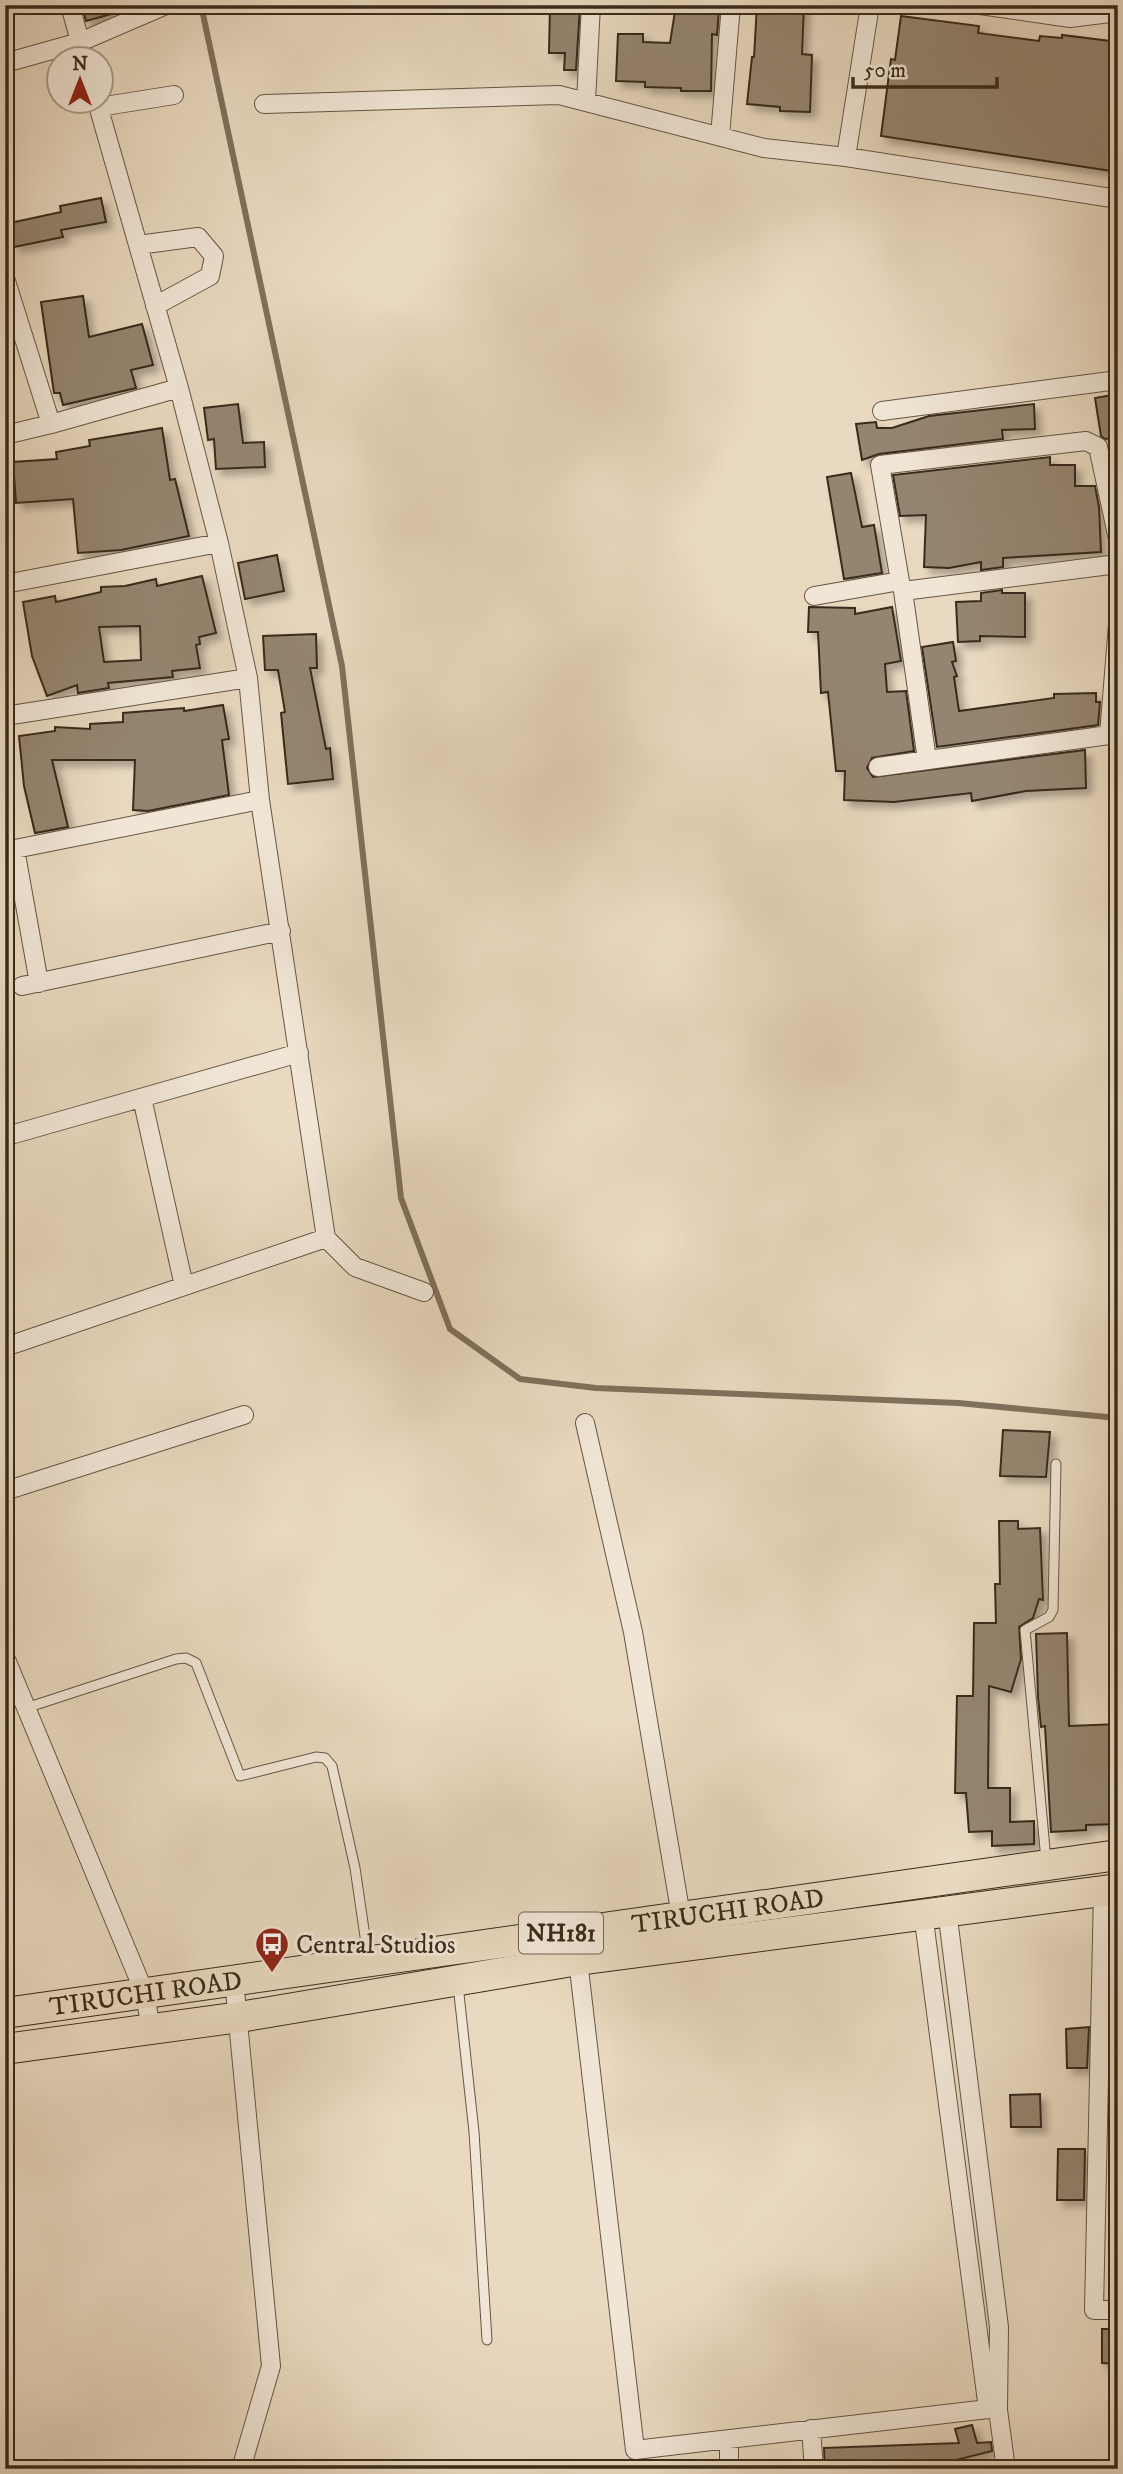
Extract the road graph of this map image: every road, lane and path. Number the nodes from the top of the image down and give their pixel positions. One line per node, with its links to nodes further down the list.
1 (70, 5): 9 (street)
2 (166, 5): 10 (street)
3 (591, 5): 14 (street)
4 (731, 5): 18 (street)
5 (870, 5): 19 (street)
6 (992, 6): 7 (street)
7 (1100, 10): 8 (street)
8 (1118, 12)
9 (82, 46)
10 (92, 46)
11 (46, 57): 12 (street)
12 (5, 63)
13 (174, 95): 15 (street)
14 (586, 101): 16 (street); 18 (street)
15 (116, 102)
16 (264, 104)
17 (101, 116): 21 (street)
18 (720, 136): 19 (street)
19 (846, 157): 20 (street)
20 (1118, 199)
21 (138, 245): 24 (street); 24 (street)
22 (5, 278): 23 (street)
23 (9, 305): 28 (street)
24 (155, 306): 26 (street)
25 (1118, 380): 27 (street)
26 (178, 388): 28 (street); 31 (street)
27 (882, 411)
28 (51, 424): 29 (street)
29 (5, 435)
30 (1118, 539): 34 (street)
31 (219, 543): 33 (street); 37 (street)
32 (1118, 564): 34 (street)
33 (5, 584)
34 (902, 586): 35 (street); 39 (street)
35 (814, 596)
36 (1118, 624): 39 (street)
37 (248, 678): 38 (street); 41 (street)
38 (5, 716)
39 (927, 760): 40 (street)
40 (878, 767)
41 (260, 800): 42 (street); 43 (street)
42 (10, 850): 43 (street)
43 (281, 931): 44 (street)
44 (299, 1053): 45 (street); 47 (street)
45 (142, 1098): 46 (street); 48 (street)
46 (7, 1136)
47 (326, 1238): 48 (street); 49 (street)
48 (184, 1286): 50 (street)
49 (424, 1292)
50 (5, 1346)
51 (244, 1415): 54 (street)
52 (584, 1423): 61 (street)
53 (1056, 1464): 58 (lane)
54 (5, 1491)
55 (5, 1657): 56 (street)
56 (26, 1708): 62 (lane); 66 (street)
57 (1118, 1855): 58 (highway, TIRUCHI ROAD / NH181)
58 (1046, 1865): 61 (highway, TIRUCHI ROAD / NH181)
59 (1111, 1890): 60 (highway, NH181); 71 (street)
60 (935, 1912): 63 (highway, NH181); 73 (street)
61 (681, 1916): 62 (highway, TIRUCHI ROAD / NH181)
62 (369, 1960): 64 (highway, TIRUCHI ROAD / NH181)
63 (578, 1960): 65 (highway, NH181); 75 (street)
64 (234, 1980): 66 (highway, TIRUCHI ROAD / NH181); 68 (street)
65 (457, 1980): 68 (highway, NH181); 72 (lane)
66 (145, 1994): 67 (highway, TIRUCHI ROAD / NH181); 69 (street)
67 (5, 2013)
68 (240, 2017): 69 (highway, NH181); 76 (street)
69 (151, 2030): 70 (highway, NH181)
70 (5, 2049)
71 (1118, 2310)
72 (487, 2340)
73 (993, 2410): 74 (street); 79 (street)
74 (811, 2429): 75 (street); 78 (street)
75 (729, 2439): 77 (street)
76 (241, 2469)
77 (729, 2469)
78 (814, 2469)
79 (1006, 2469)

